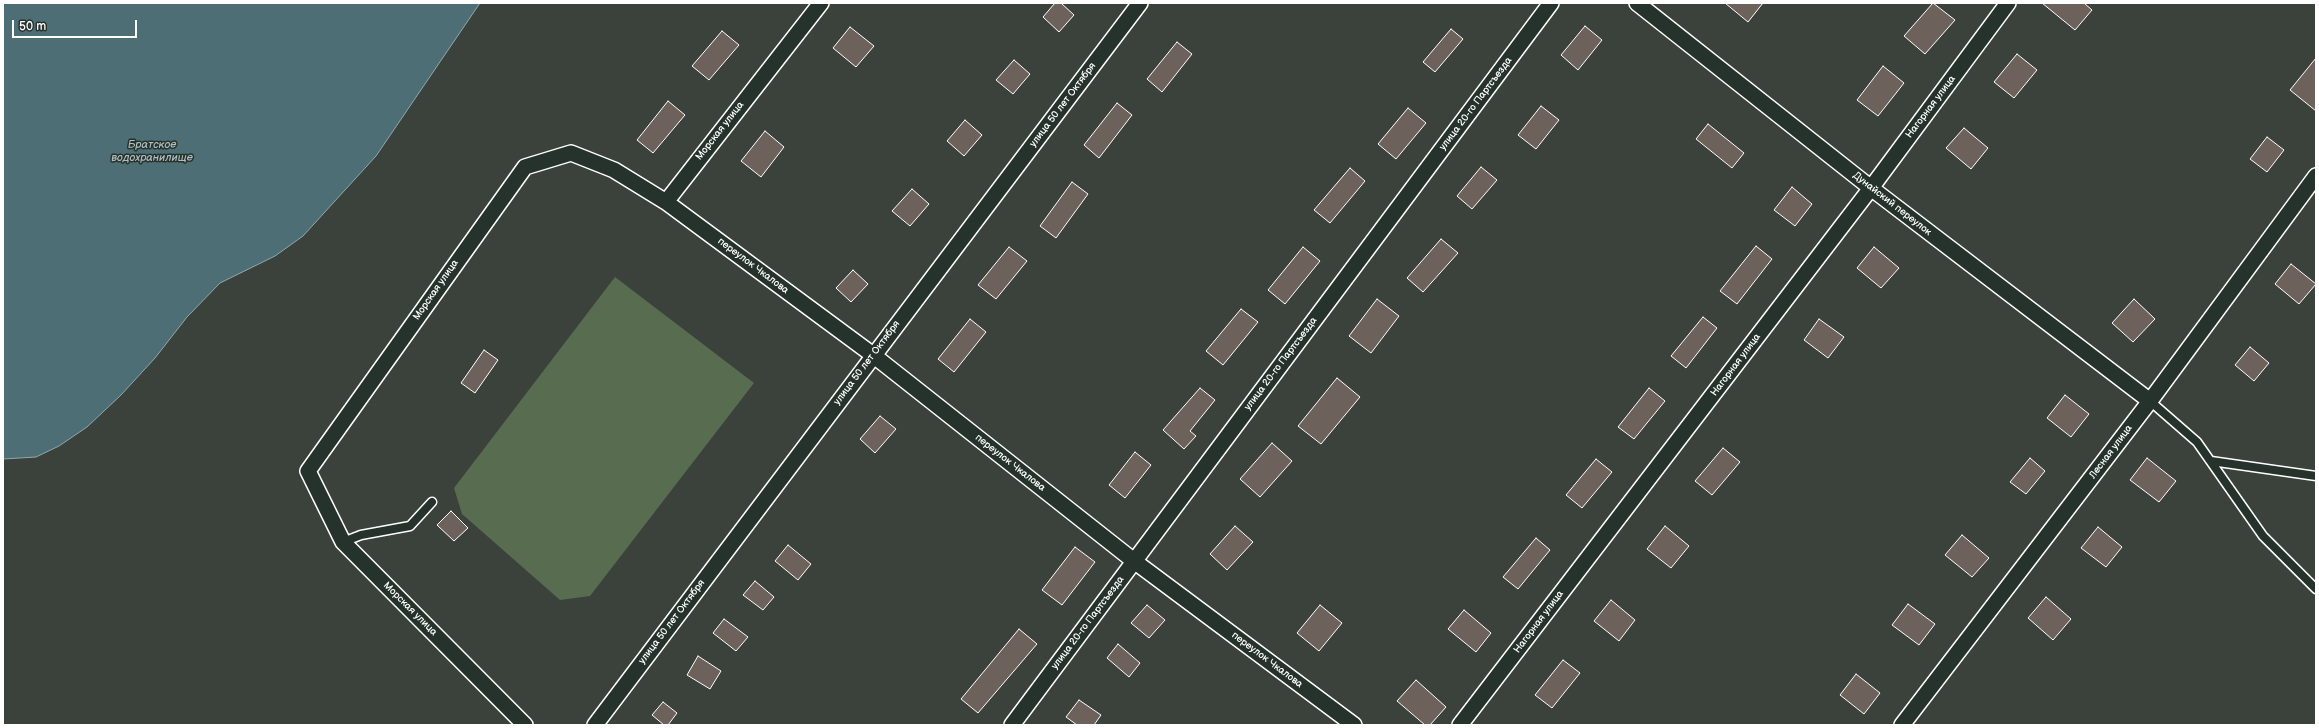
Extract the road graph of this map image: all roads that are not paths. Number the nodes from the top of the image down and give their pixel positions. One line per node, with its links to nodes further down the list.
1 (821, 3): 8 (street, Морская улица)
2 (1140, 3): 9 (street, улица 50 лет Октября)
3 (1551, 3): 15 (street, улица 20-го Партсъезда)
4 (1637, 3): 7 (street, Дунайский переулок)
5 (2008, 3): 7 (street, Нагорная улица)
6 (2316, 176): 10 (street, Лесная улица)
7 (1871, 188): 10 (street, Дунайский переулок); 21 (street, Нагорная улица)
8 (666, 202): 9 (street, переулок Чкалова); 14 (street, Морская улица)
9 (873, 355): 15 (street, переулок Чкалова); 18 (street, улица 50 лет Октября)
10 (2150, 401): 11 (lane); 22 (street, Лесная улица)
11 (2211, 461): 12 (lane); 16 (lane)
12 (2316, 476)
13 (432, 502): 14 (lane)
14 (343, 542): 17 (street, Морская улица)
15 (1134, 561): 19 (street, улица 20-го Партсъезда); 20 (street, переулок Чкалова)
16 (2316, 589)
17 (525, 725)
18 (595, 725)
19 (1012, 725)
20 (1354, 725)
21 (1460, 725)
22 (1902, 725)

